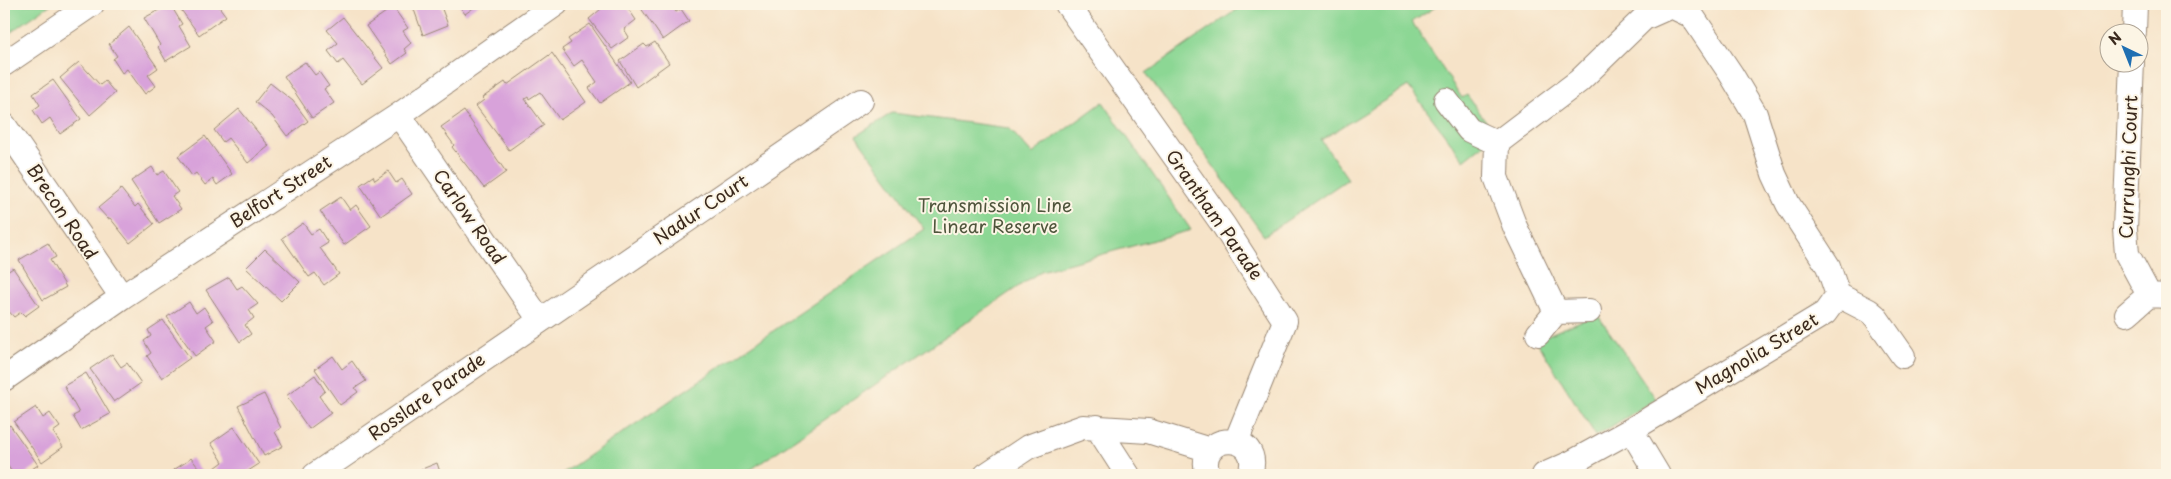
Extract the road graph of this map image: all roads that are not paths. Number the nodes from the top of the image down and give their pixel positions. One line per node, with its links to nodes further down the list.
1 (92, 4): 6 (street)
2 (556, 4): 10 (street, Belfort Street)
3 (1067, 4): 25 (street, Grantham Parade)
4 (2135, 4): 5 (street)
5 (2134, 22)
6 (4, 64)
7 (2132, 72): 14 (street, Currunghi Court)
8 (1446, 100): 12 (street)
9 (862, 101): 19 (street, Nadur Court)
10 (399, 114): 15 (street, Belfort Street); 19 (street, Carlow Road)
11 (4, 125): 15 (street, Brecon Road)
12 (1497, 143): 13 (street); 17 (street)
13 (1838, 295): 21 (street); 24 (street, Magnolia Street)
14 (2158, 296): 18 (street, Currunghi Court)
15 (122, 297): 22 (street, Belfort Street)
16 (1588, 311): 17 (street)
17 (1556, 312): 20 (street)
18 (2127, 314)
19 (540, 320): 28 (street, Rosslare Parade)
20 (1538, 334)
21 (1903, 356)
22 (4, 379)
23 (1097, 427): 26 (street); 29 (street); 30 (street)
24 (1631, 430): 32 (street, Magnolia Street); 33 (street)
25 (1236, 442): 26 (street); 27 (street)
26 (1210, 450): 31 (street)
27 (1258, 473)
28 (315, 475)
29 (986, 475)
30 (1128, 475)
31 (1208, 475)
32 (1544, 475)
33 (1658, 475)

